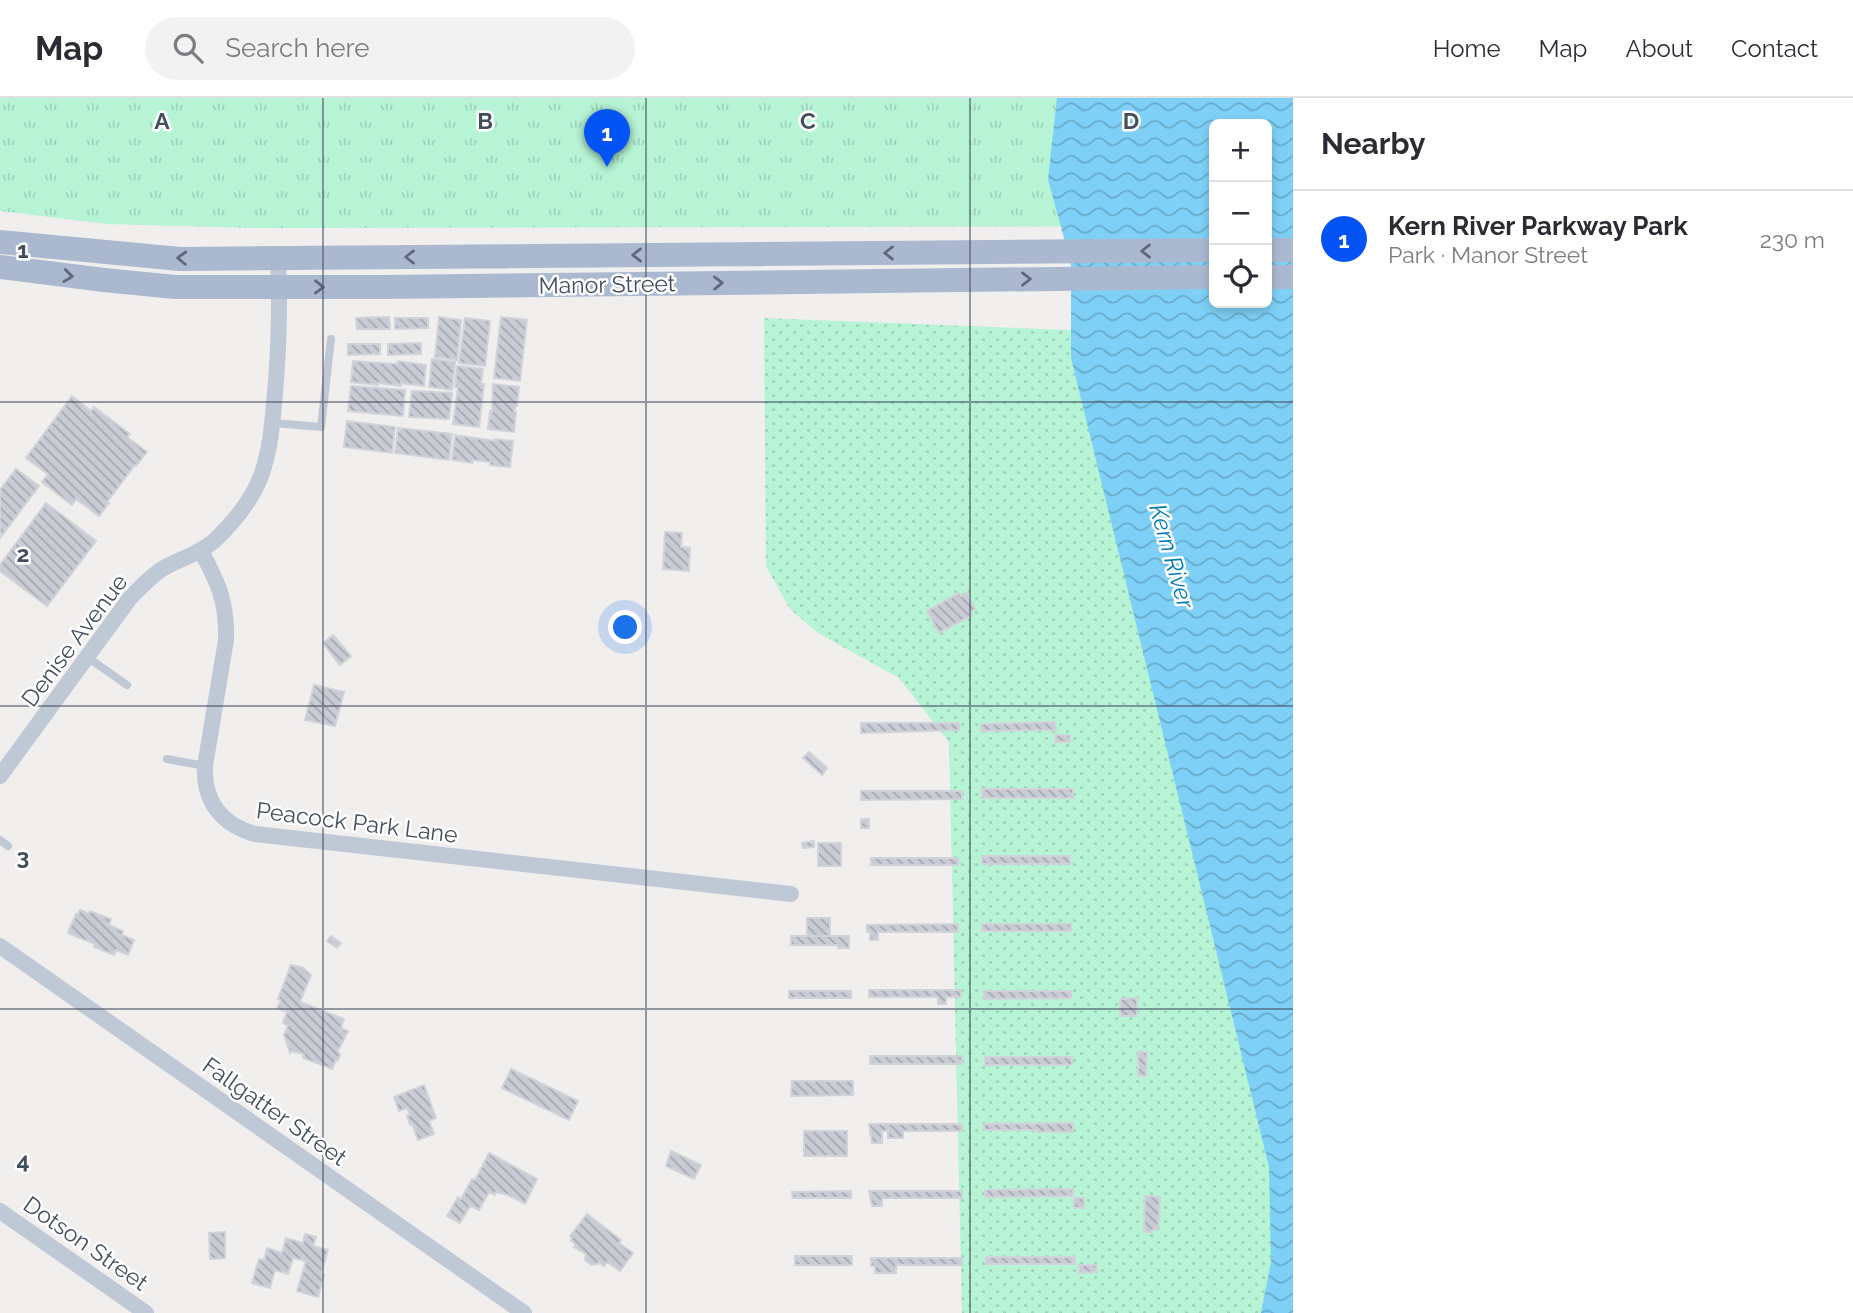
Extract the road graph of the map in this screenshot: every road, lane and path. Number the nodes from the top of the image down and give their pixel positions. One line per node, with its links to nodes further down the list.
1 (0, 242): 5 (main road, Manor Street, one-way to 1)
2 (1209, 250): 5 (main road, Manor Street, one-way to 5)
3 (1272, 250): 4 (main road)
4 (1293, 250)
5 (278, 258): 10 (street)
6 (0, 267): 10 (main road, Manor Street, one-way to 10)
7 (1293, 276): 9 (main road)
8 (1209, 277): 10 (main road, Manor Street, one-way to 8)
9 (1272, 277)
10 (280, 286): 12 (street)
11 (331, 339): 12 (lane)
12 (273, 423): 13 (street)
13 (201, 551): 14 (street, Denise Avenue); 17 (street, Peacock Park Lane)
14 (87, 657): 15 (lane); 18 (street, Denise Avenue)
15 (127, 685)
16 (167, 759): 17 (lane)
17 (205, 766): 21 (street, Peacock Park Lane)
18 (0, 776)
19 (0, 840): 20 (lane)
20 (8, 846)
21 (791, 894)
22 (0, 946): 25 (street, Fallgatter Street)
23 (0, 1211): 24 (street, Dotson Street)
24 (146, 1313)
25 (524, 1313)

